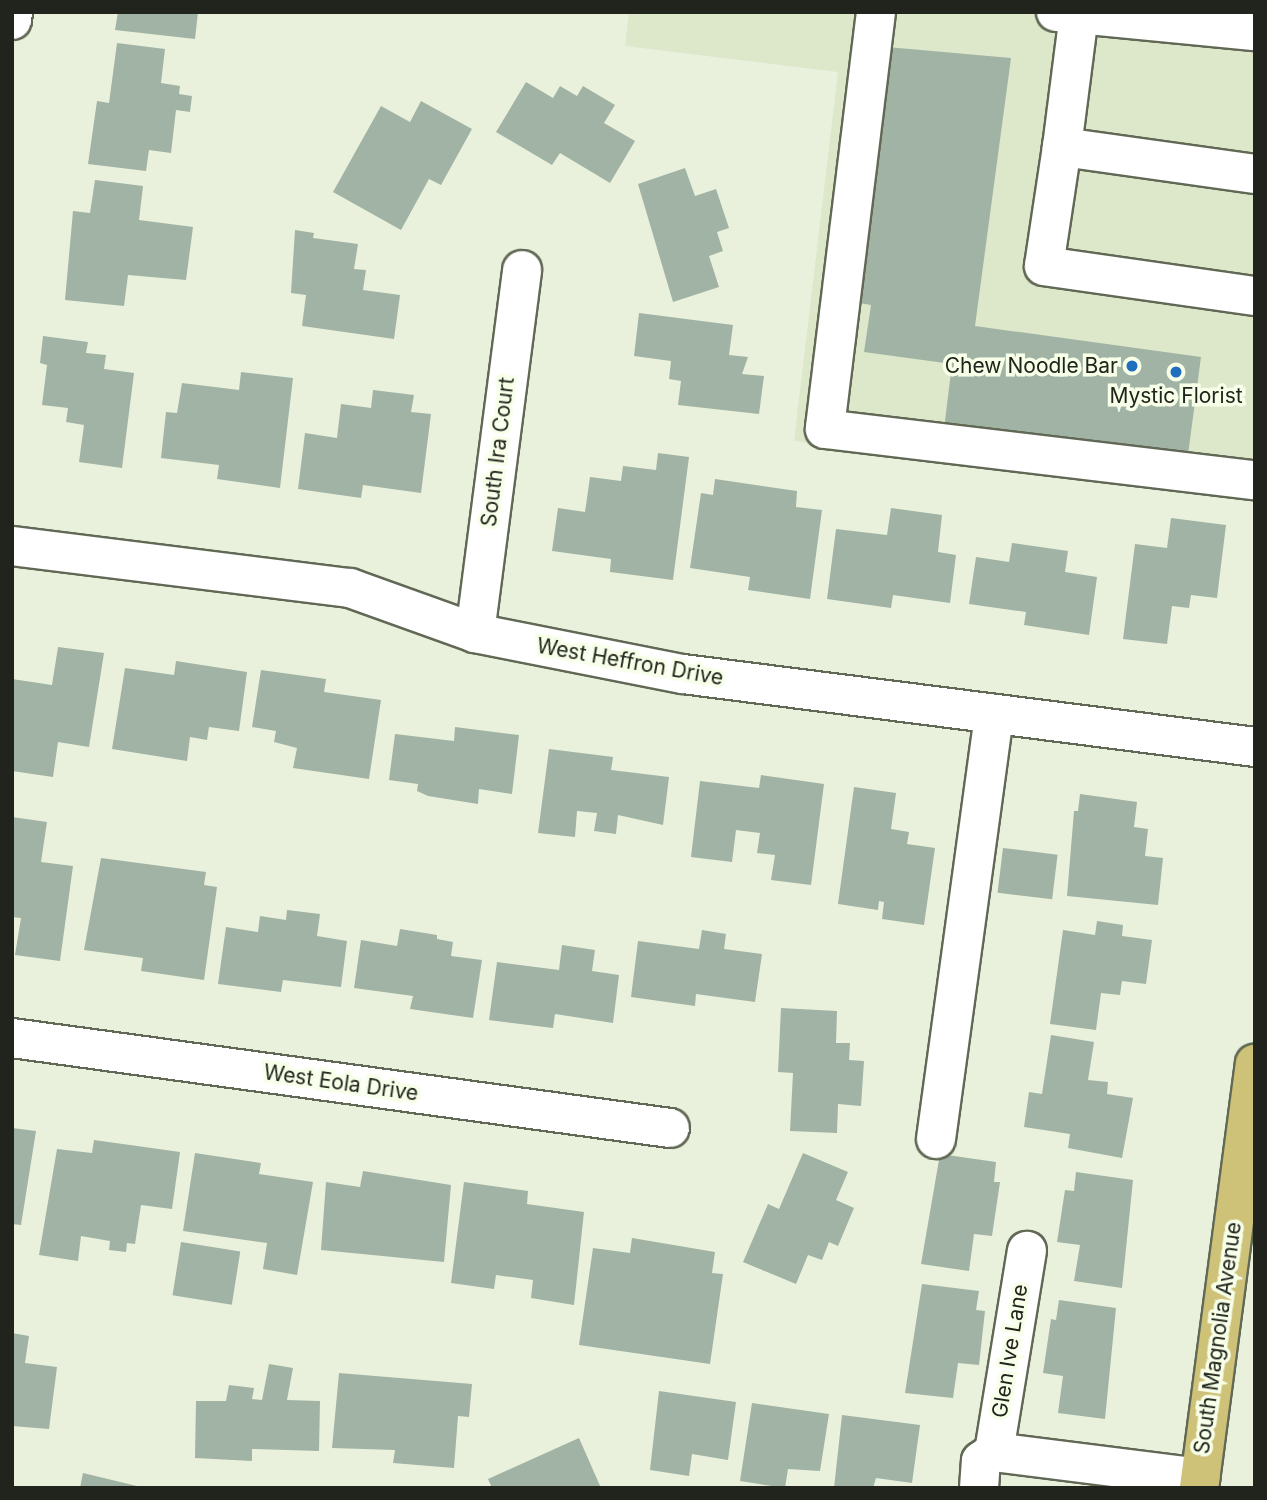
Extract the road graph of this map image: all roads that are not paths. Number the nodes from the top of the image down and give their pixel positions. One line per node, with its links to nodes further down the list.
1 (13, 12): 4 (street)
2 (876, 12): 10 (street)
3 (1068, 13): 5 (street); 6 (street)
4 (12, 20)
5 (1255, 31)
6 (1062, 147): 7 (street); 9 (street)
7 (1255, 174)
8 (522, 270): 12 (street, South Ira Court)
9 (1255, 296)
10 (1255, 481)
11 (12, 545): 12 (street, West Heffron Drive)
12 (475, 633): 13 (street, West Heffron Drive)
13 (994, 713): 14 (street, West Heffron Drive); 18 (street)
14 (1255, 747)
15 (12, 1038): 17 (street, West Eola Drive)
16 (1255, 1064): 21 (main road, South Magnolia Avenue)
17 (670, 1128)
18 (936, 1139)
19 (1027, 1251): 20 (street, Glen Ive Lane)
20 (994, 1452): 21 (street); 22 (street, Glen Ive Lane)
21 (1199, 1483)
22 (979, 1488)

